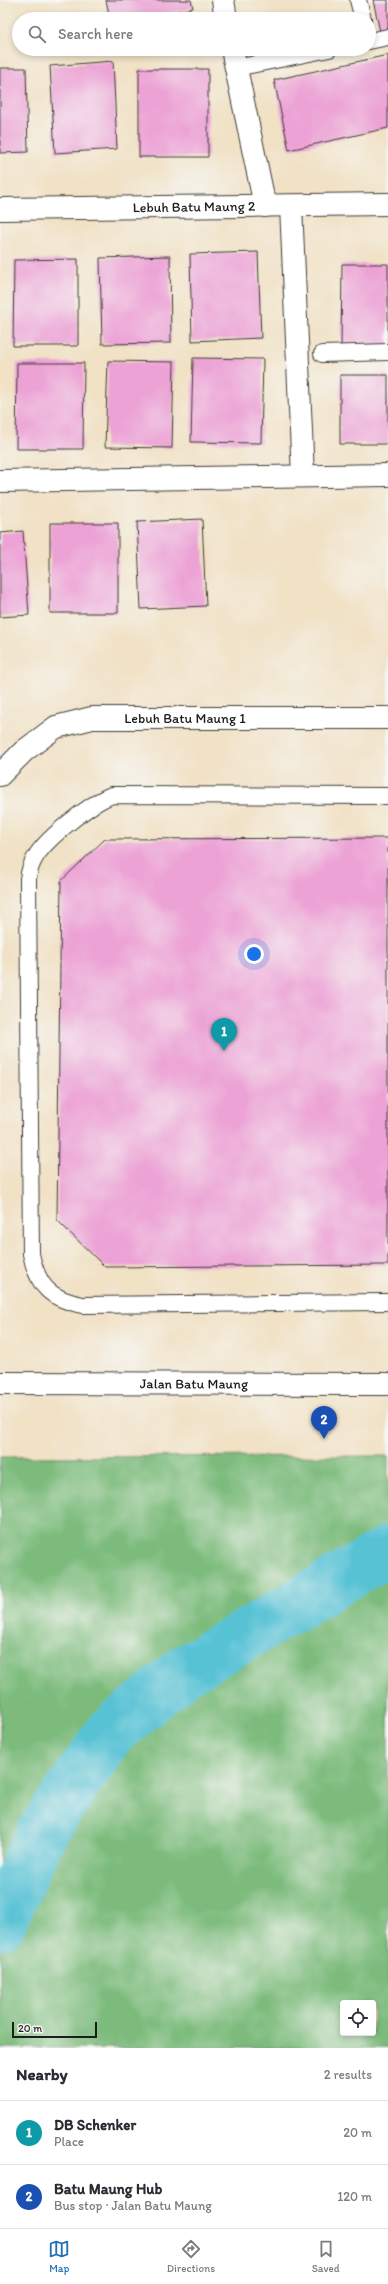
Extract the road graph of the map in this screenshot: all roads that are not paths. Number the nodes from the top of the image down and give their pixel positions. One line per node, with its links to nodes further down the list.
1 (222, 0): 3 (street)
2 (358, 0): 4 (lane)
3 (225, 12)
4 (361, 12)
5 (388, 37): 6 (lane)
6 (376, 40)
7 (255, 56): 8 (lane)
8 (234, 58): 10 (street)
9 (388, 204): 11 (street, Lebuh Batu Maung 2)
10 (265, 206): 11 (street, Lebuh Batu Maung 2); 12 (street, Lebuh Batu Maung 2)
11 (291, 206): 16 (street)
12 (0, 209)
13 (388, 352): 14 (lane)
14 (322, 354)
15 (388, 475): 16 (street)
16 (303, 476): 17 (street)
17 (0, 481)
18 (388, 718): 19 (street, Lebuh Batu Maung 1)
19 (0, 775)
20 (388, 796): 21 (lane)
21 (388, 1302)
22 (0, 1383): 23 (street, Jalan Batu Maung)
23 (388, 1384)

